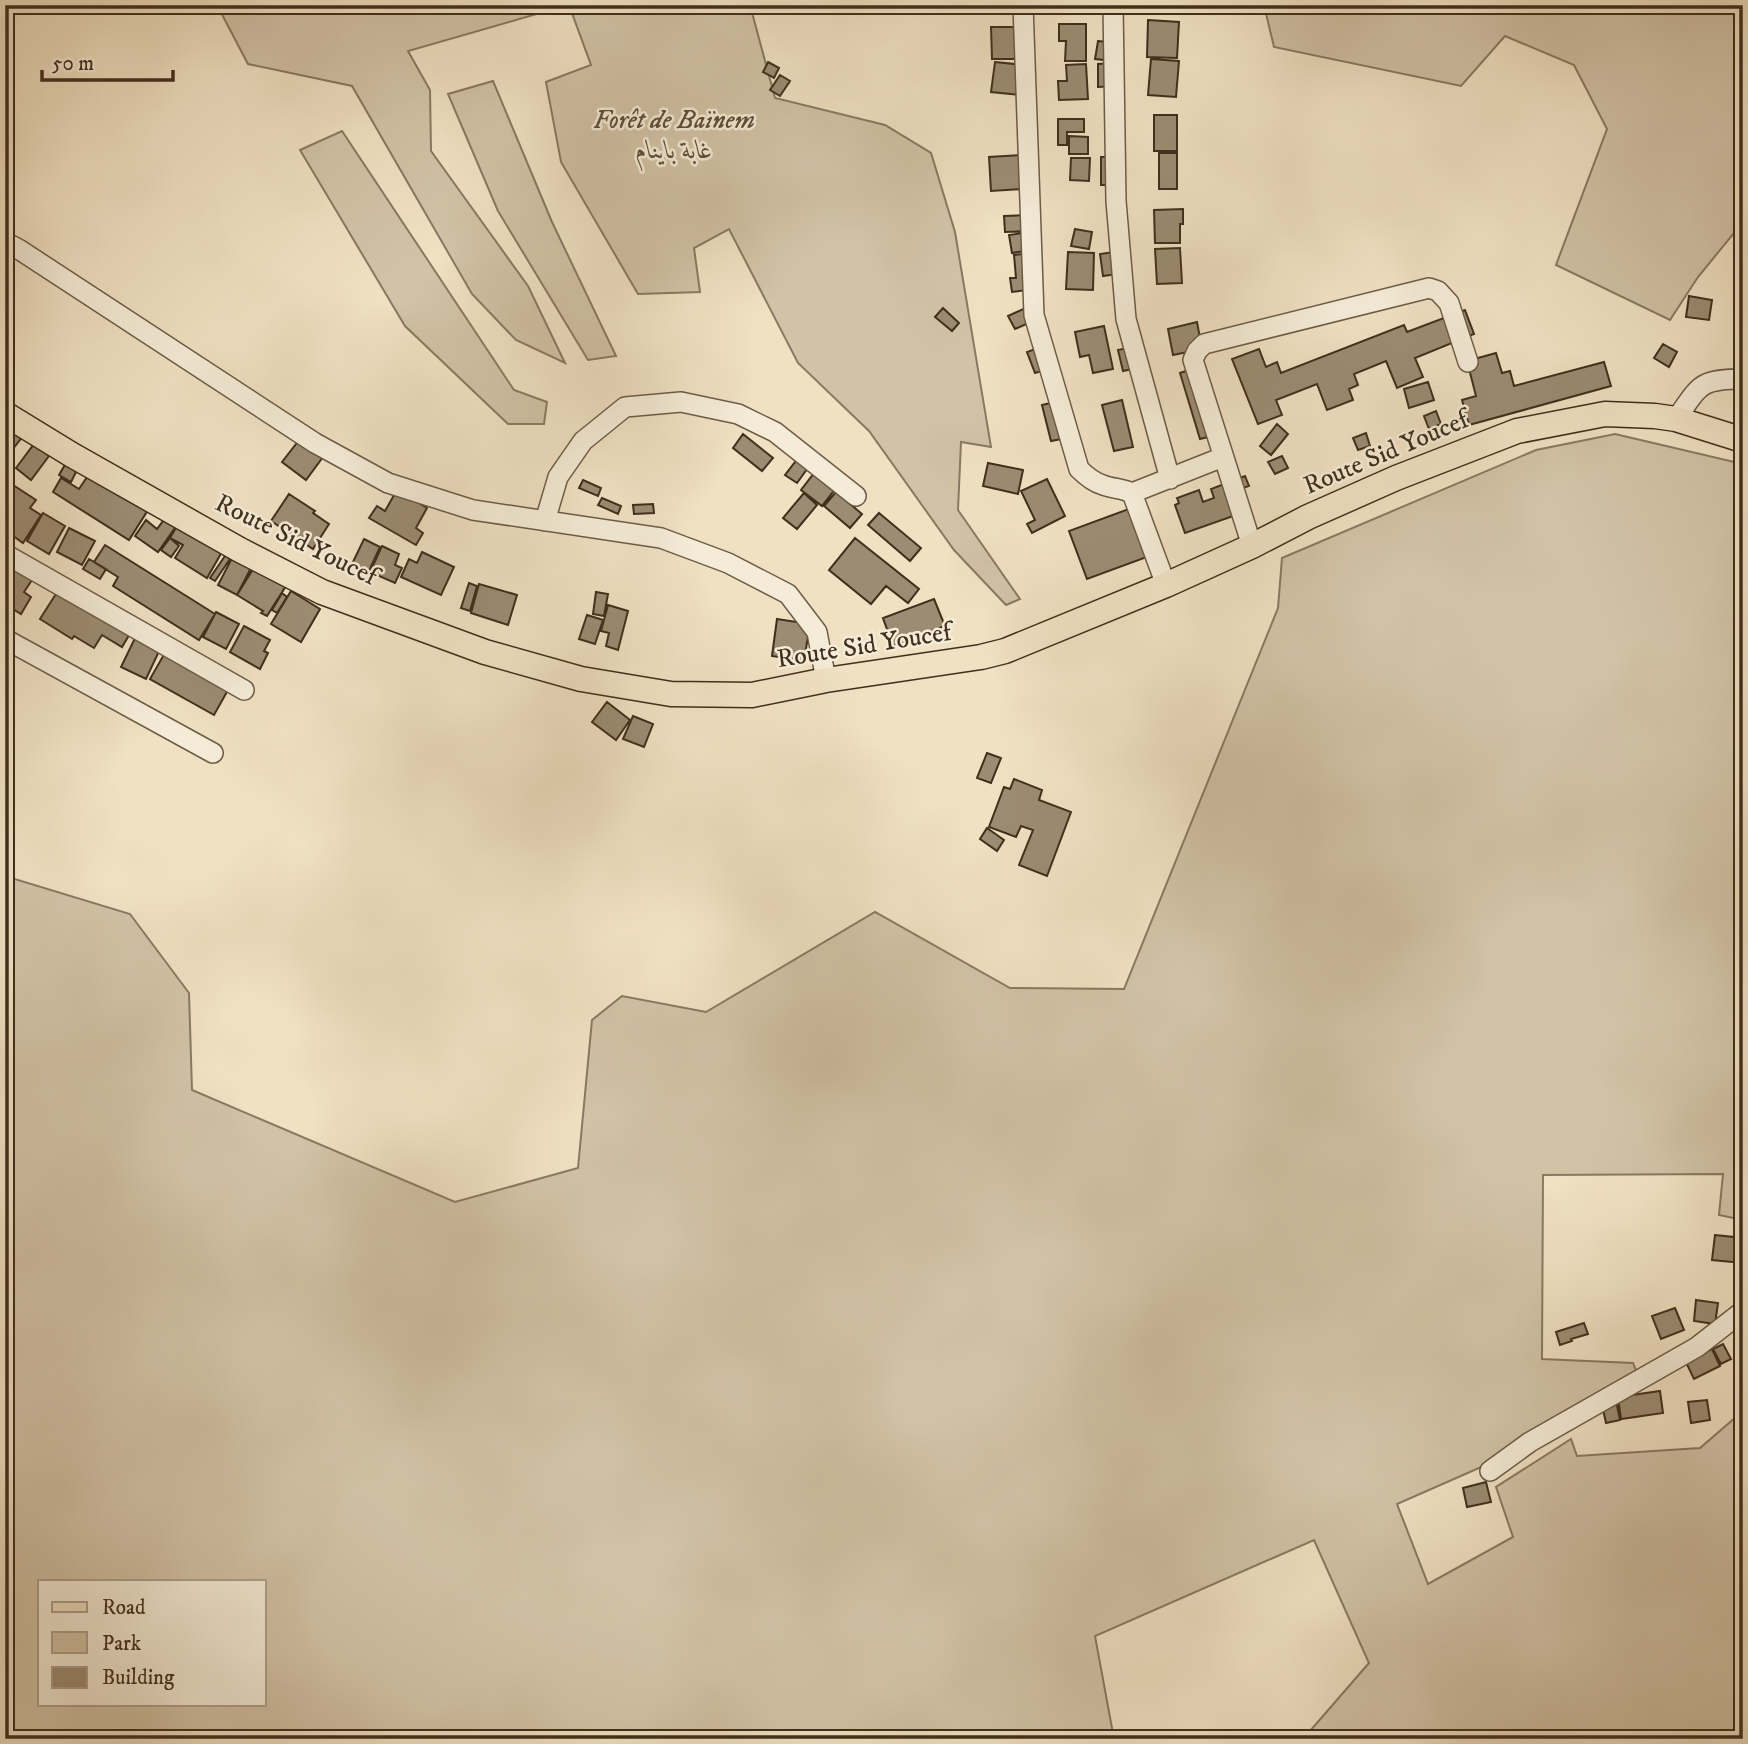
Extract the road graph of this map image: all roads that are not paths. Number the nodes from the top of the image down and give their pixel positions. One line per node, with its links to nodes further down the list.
1 (1023, 5): 11 (street)
2 (1113, 5): 10 (street)
3 (5, 242): 13 (street)
4 (1468, 362): 9 (street)
5 (1743, 379): 7 (street)
6 (7, 419): 18 (main road, Route Sid Youcef)
7 (1676, 419): 8 (main road, Route Sid Youcef); 14 (main road, Route Sid Youcef)
8 (1743, 440)
9 (1223, 457): 10 (street); 14 (street)
10 (1170, 479): 11 (street)
11 (1132, 493): 16 (street)
12 (856, 496): 13 (street)
13 (545, 520): 18 (street)
14 (1252, 546): 16 (main road, Route Sid Youcef)
15 (5, 554): 19 (street)
16 (1166, 585): 18 (main road, Route Sid Youcef)
17 (5, 639): 20 (street)
18 (826, 680)
19 (244, 690)
20 (213, 754)
21 (1743, 1311): 22 (street)
22 (1490, 1471)

